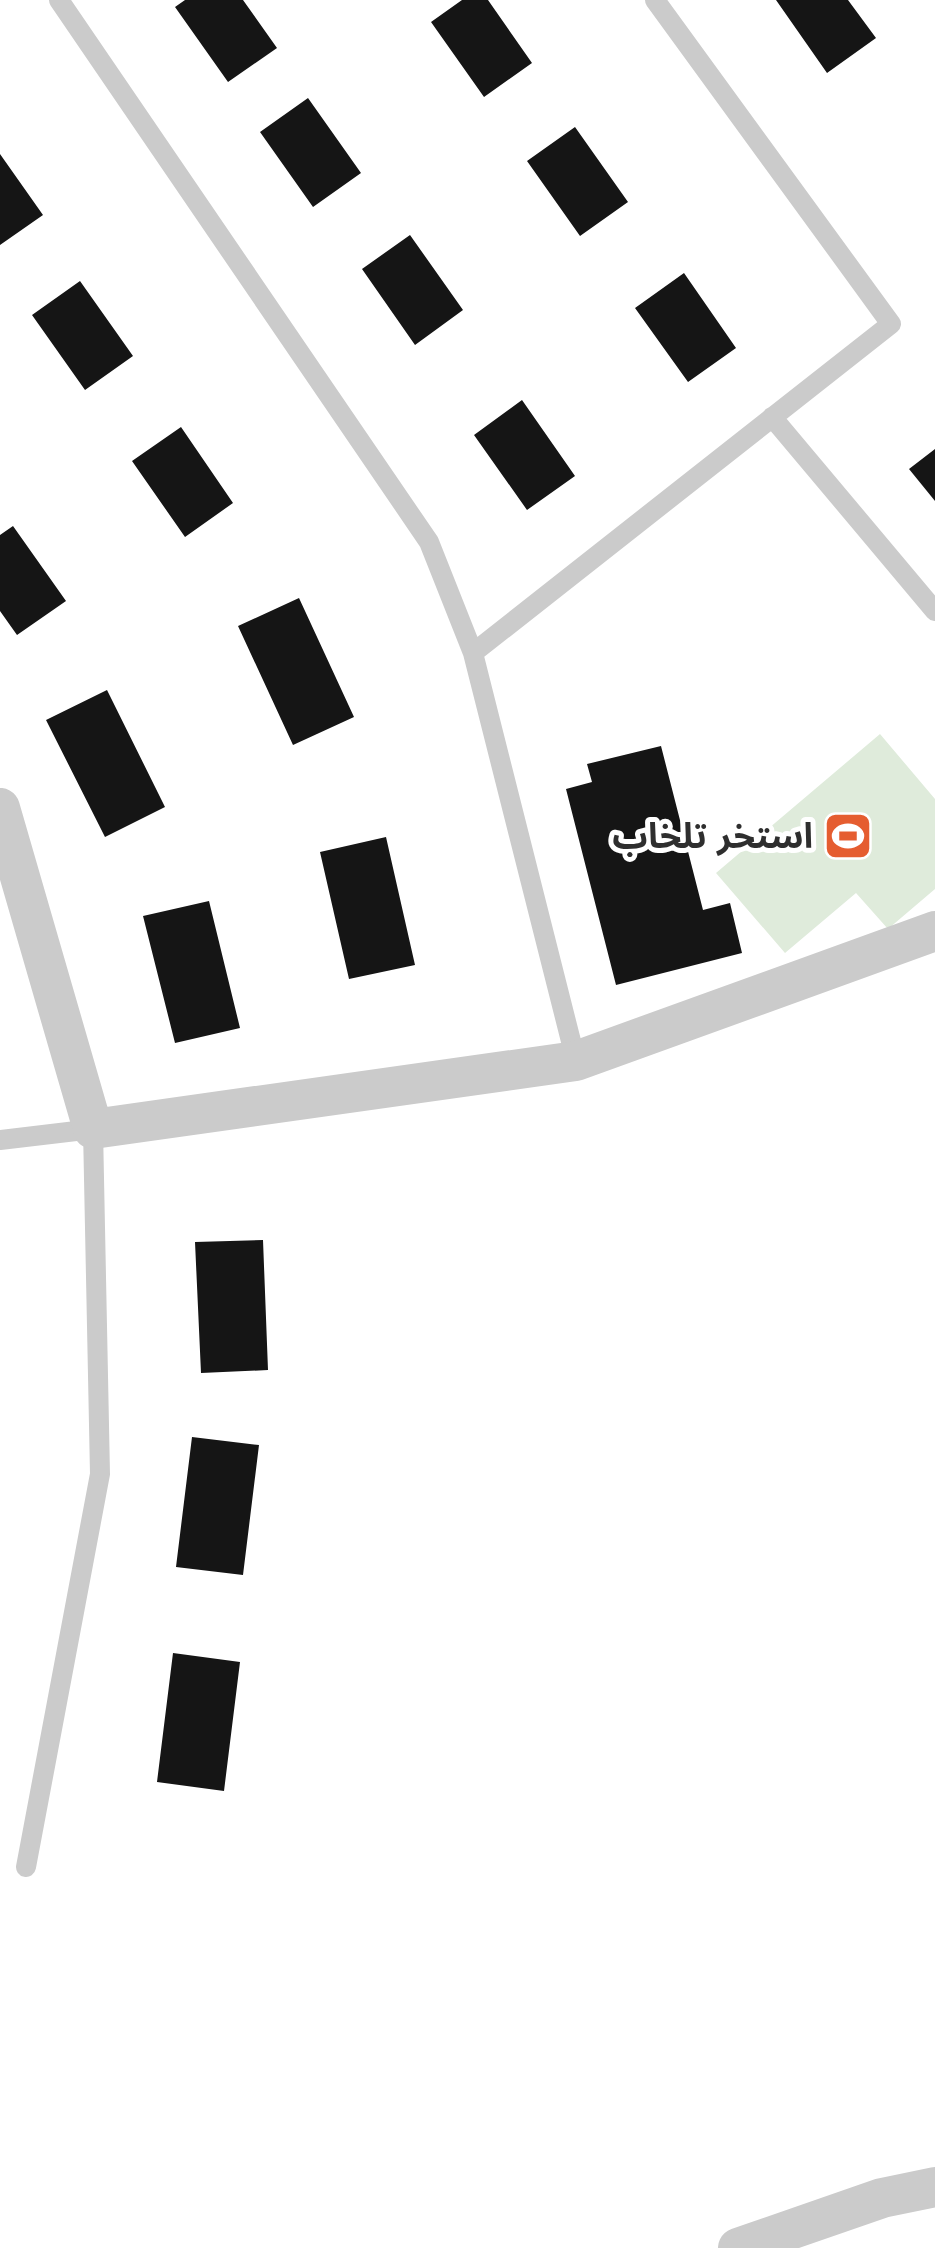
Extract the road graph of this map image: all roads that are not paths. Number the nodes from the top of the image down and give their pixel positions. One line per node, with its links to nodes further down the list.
1 (59, 0): 5 (lane)
2 (655, 0): 3 (lane)
3 (772, 418): 4 (lane); 5 (lane)
4 (935, 612)
5 (473, 653): 8 (lane)
6 (0, 808): 9 (street)
7 (935, 931): 8 (street)
8 (576, 1061): 9 (street)
9 (93, 1129): 10 (lane); 11 (lane)
10 (0, 1140)
11 (26, 1867)
12 (935, 2187): 13 (street)
13 (738, 2248)

